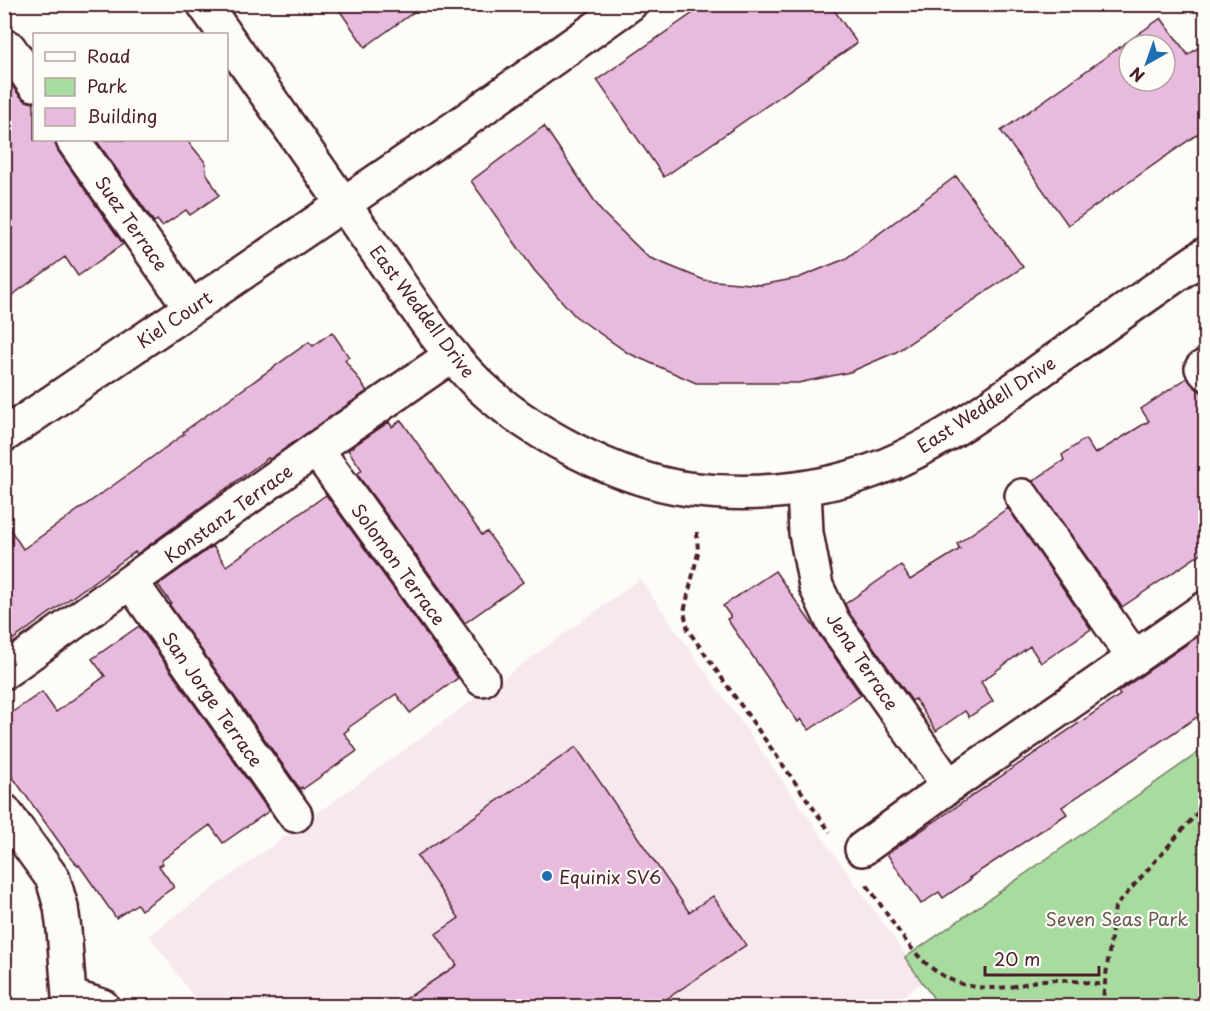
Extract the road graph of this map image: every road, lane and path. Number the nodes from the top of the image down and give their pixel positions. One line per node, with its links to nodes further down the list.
1 (204, 4): 3 (street, East Weddell Drive)
2 (630, 4): 8 (street, Kiel Court)
3 (225, 33)
4 (228, 38): 8 (street, East Weddell Drive)
5 (9, 48): 6 (street)
6 (33, 83)
7 (74, 141): 10 (street, Suez Terrace)
8 (343, 204): 10 (street, Kiel Court); 11 (street, East Weddell Drive)
9 (1206, 254): 14 (street, East Weddell Drive)
10 (191, 308): 12 (street, Kiel Court)
11 (452, 355): 13 (street, Konstanz Terrace); 14 (street, East Weddell Drive)
12 (6, 432)
13 (316, 449): 16 (street, Konstanz Terrace); 20 (street, Solomon Terrace)
14 (804, 488): 21 (street, Jena Terrace)
15 (1022, 496): 18 (street)
16 (130, 582): 19 (street, Konstanz Terrace); 24 (street, San Jorge Terrace)
17 (1206, 608): 18 (street)
18 (1134, 658): 21 (street)
19 (4, 672)
20 (482, 679)
21 (949, 786): 25 (street)
22 (1206, 803): 28 (path)
23 (4, 811): 26 (street)
24 (295, 815)
25 (862, 849)
26 (57, 1001): 27 (street)
27 (102, 1006)
28 (1102, 1006)

